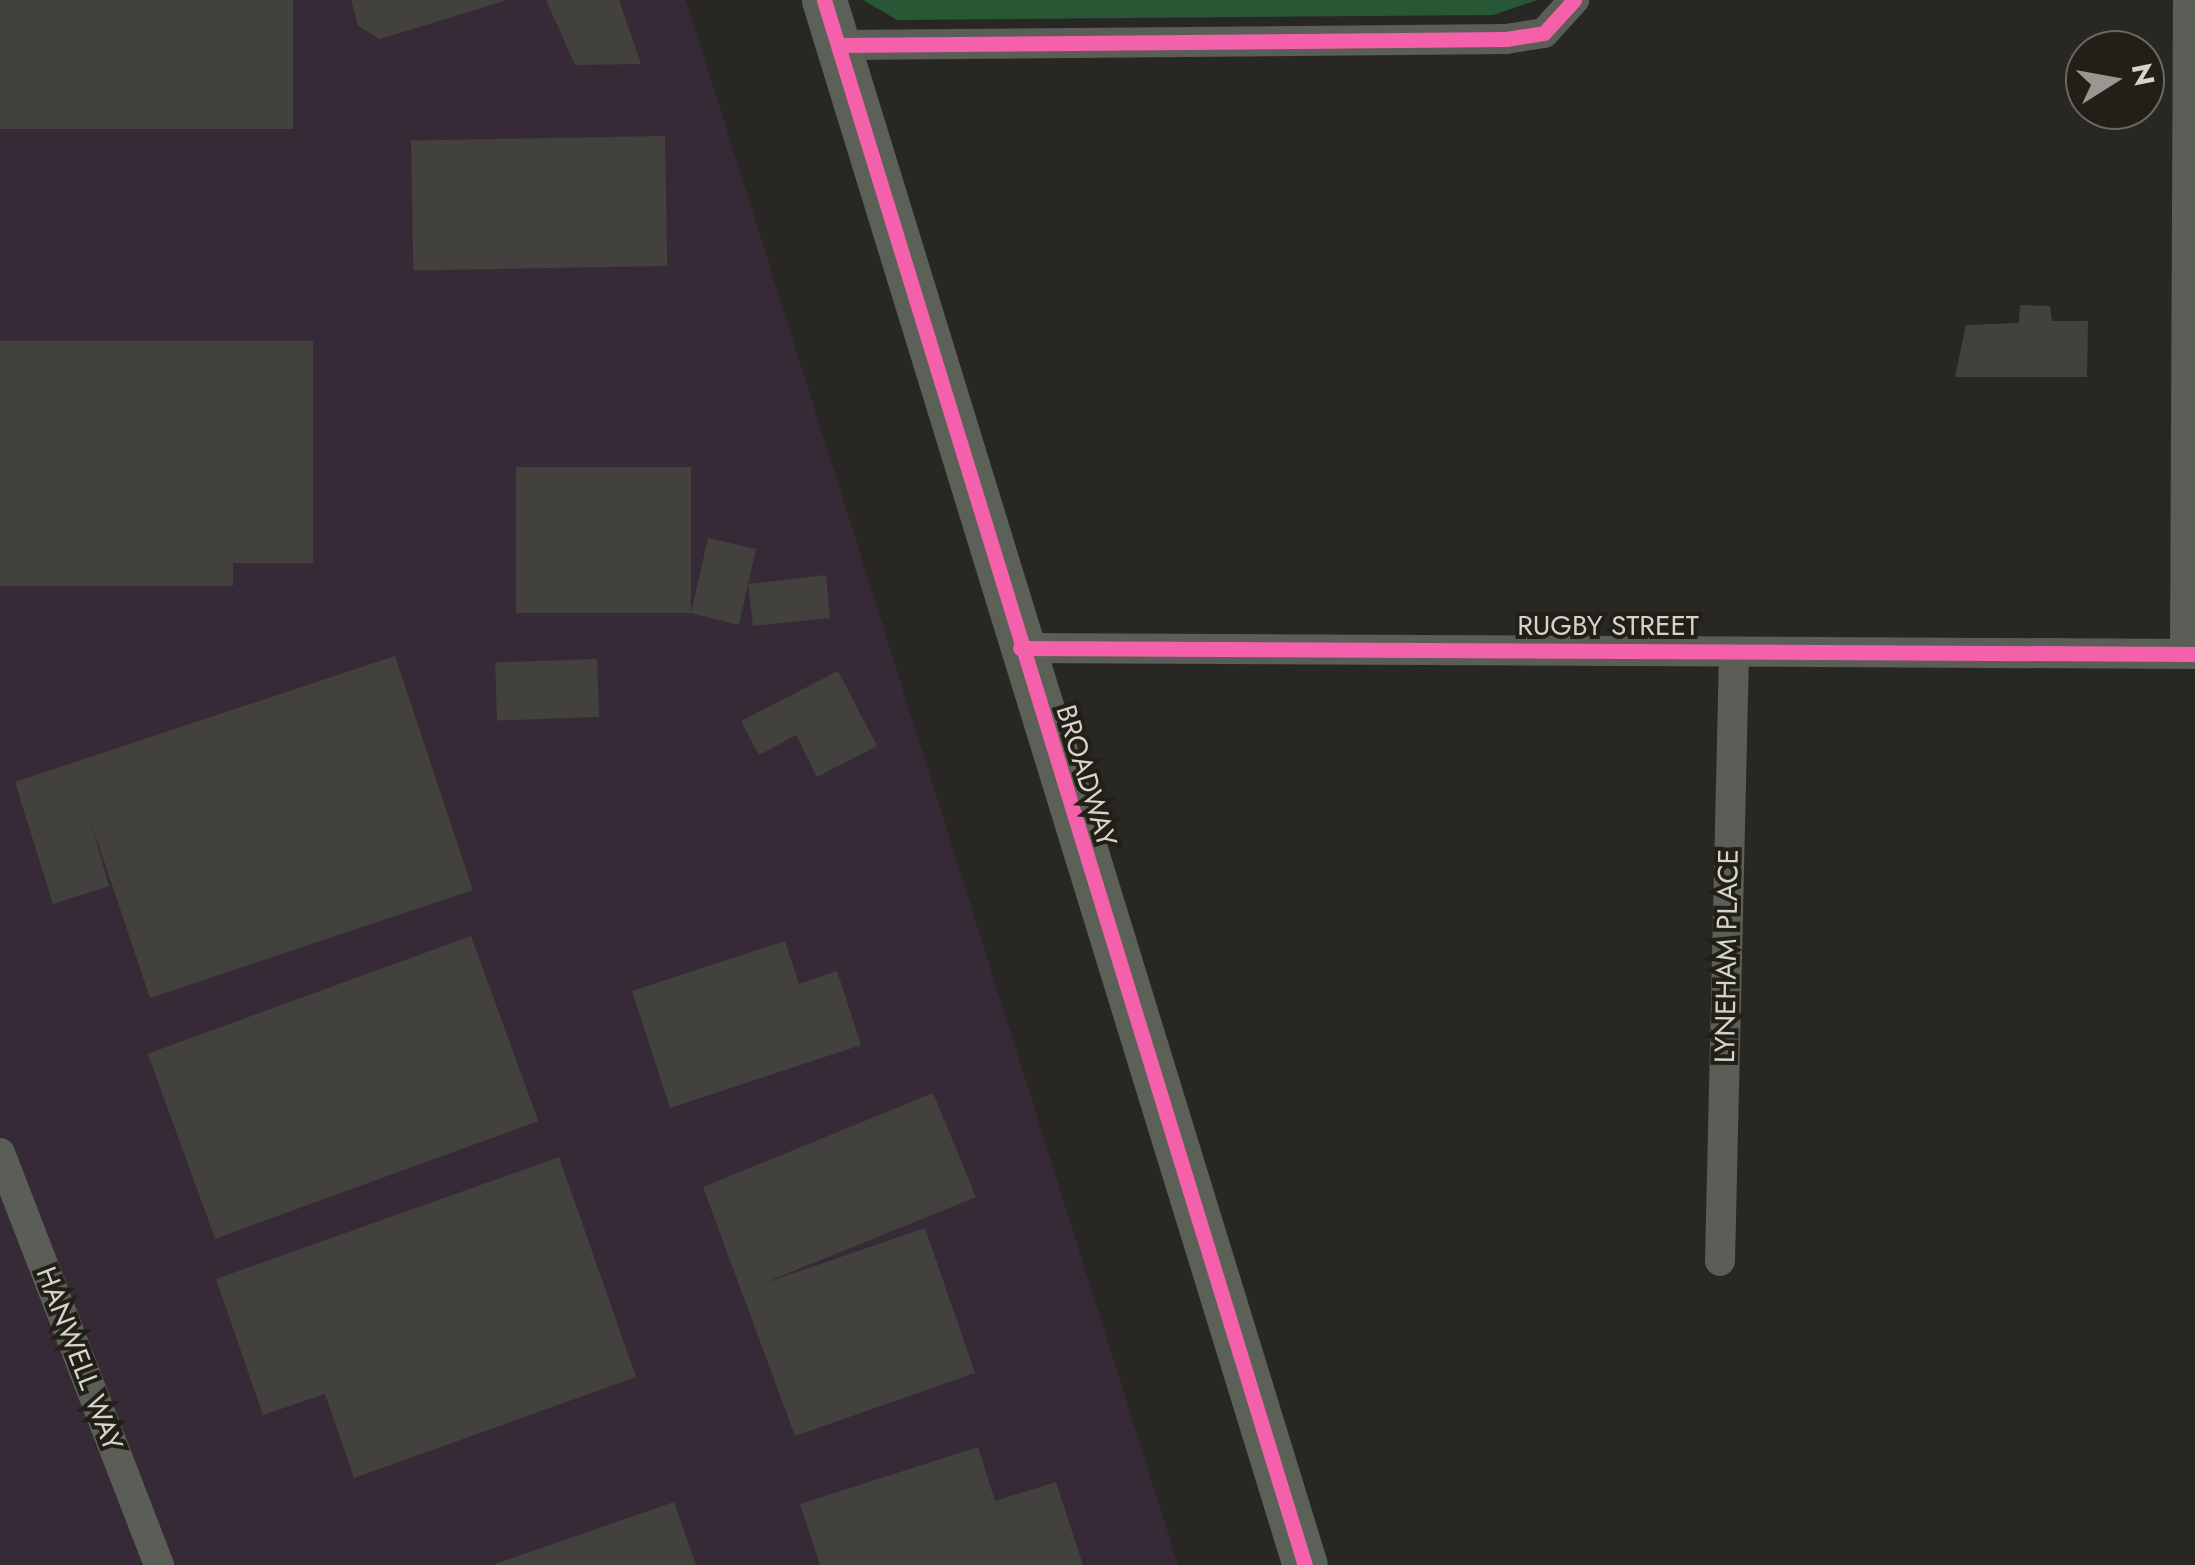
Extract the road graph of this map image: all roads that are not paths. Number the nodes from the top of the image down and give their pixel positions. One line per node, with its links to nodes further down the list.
1 (824, 0): 4 (street, BROADWAY)
2 (1574, 0): 4 (street)
3 (2188, 0): 7 (street)
4 (838, 45): 5 (street, BROADWAY)
5 (1020, 648): 6 (street, RUGBY STREET); 11 (street, BROADWAY)
6 (1734, 652): 7 (street, RUGBY STREET); 9 (street, LYNEHAM PLACE)
7 (2190, 654)
8 (0, 1153): 10 (street, HANWELL WAY)
9 (1720, 1261)
10 (158, 1565)
11 (1304, 1565)

